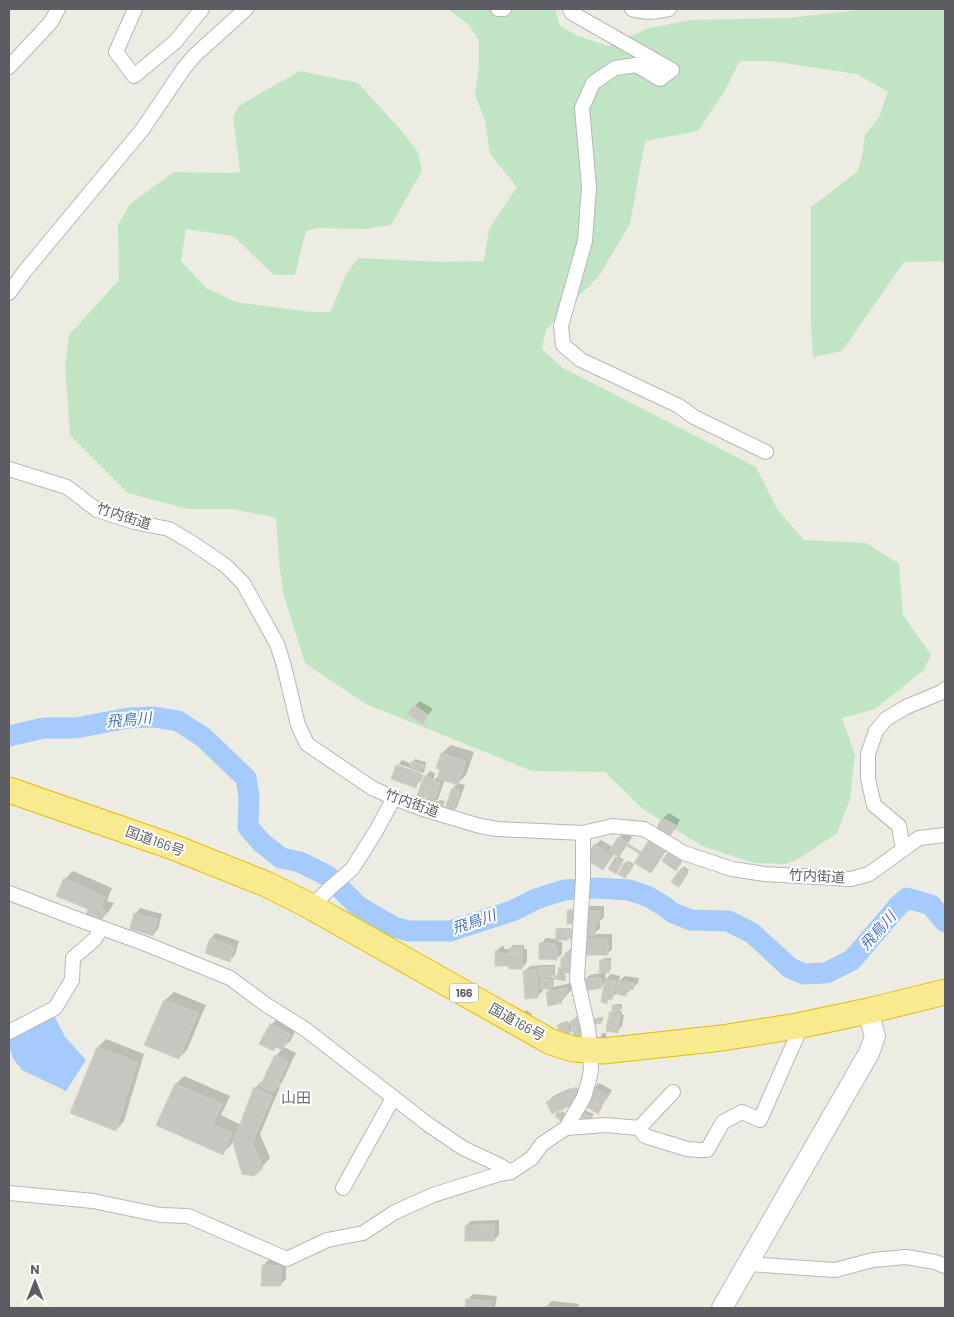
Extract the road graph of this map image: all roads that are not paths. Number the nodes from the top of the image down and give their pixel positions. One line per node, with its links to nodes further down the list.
1 (58, 9): 10 (street)
2 (135, 9): 3 (street)
3 (202, 9)
4 (246, 9): 11 (street)
5 (498, 9): 6 (street)
6 (504, 9)
7 (570, 9): 12 (street)
8 (632, 9): 9 (street)
9 (669, 9)
10 (12, 59)
11 (9, 293)
12 (766, 452)
13 (9, 469): 16 (street, 竹内街道)
14 (945, 689): 19 (street)
15 (9, 790): 21 (highway, 国道166号 / 166)
16 (394, 798): 17 (street, 竹内街道); 21 (street)
17 (583, 833): 19 (street, 竹内街道); 27 (street)
18 (945, 836): 19 (street, 竹内街道)
19 (903, 849)
20 (9, 893): 22 (street)
21 (311, 907): 27 (highway, 国道166号 / 166)
22 (101, 928): 26 (street); 29 (street)
23 (945, 992): 24 (highway, 国道166号 / 166)
24 (868, 1011): 25 (highway, 国道166号 / 166); 35 (street)
25 (797, 1026): 27 (highway, 国道166号 / 166); 31 (street)
26 (9, 1032)
27 (590, 1050): 30 (street)
28 (673, 1092): 31 (street)
29 (393, 1098): 32 (street); 33 (street)
30 (566, 1128): 31 (street); 32 (street)
31 (639, 1128)
32 (511, 1172): 34 (street)
33 (343, 1188)
34 (9, 1193)
35 (748, 1264): 36 (street); 37 (street)
36 (945, 1266)
37 (722, 1308)

